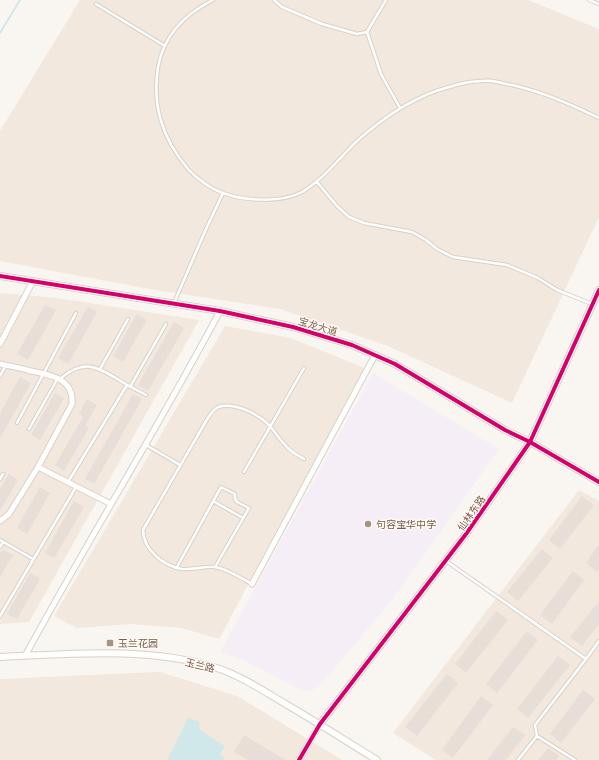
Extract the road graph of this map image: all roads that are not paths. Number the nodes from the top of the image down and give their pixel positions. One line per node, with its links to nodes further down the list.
1 (213, 0): 8 (lane)
2 (274, 0): 7 (lane)
3 (386, 0): 7 (lane)
4 (589, 0): 6 (lane)
5 (96, 4): 8 (lane)
6 (599, 4)
7 (367, 32): 9 (lane)
8 (165, 46): 12 (lane)
9 (400, 108): 10 (lane); 11 (lane)
10 (599, 118)
11 (317, 182): 12 (lane); 17 (lane)
12 (223, 193): 16 (lane)
13 (0, 276): 14 (street, 宝龙大道)
14 (33, 281): 16 (street, 宝龙大道); 22 (street)
15 (599, 290): 17 (street, 仙林东路)
16 (174, 304): 18 (street, 宝龙大道)
17 (593, 304): 37 (street, 仙林东路)
18 (220, 311): 23 (street, 宝龙大道); 38 (street)
19 (76, 313): 28 (lane)
20 (128, 319): 27 (lane)
21 (166, 324): 32 (lane)
22 (0, 344)
23 (375, 355): 37 (street, 宝龙大道); 58 (street)
24 (0, 364): 25 (street)
25 (6, 365): 28 (street); 29 (lane)
26 (304, 368): 35 (lane)
27 (100, 369): 30 (lane); 31 (lane)
28 (43, 373): 30 (street); 34 (lane)
29 (0, 376)
30 (59, 379): 36 (lane); 41 (street)
31 (127, 385): 32 (lane); 45 (lane)
32 (130, 387): 33 (lane)
33 (146, 395)
34 (17, 423)
35 (270, 426): 39 (lane); 40 (lane); 42 (lane)
36 (29, 429)
37 (530, 442): 46 (street, 宝龙大道); 55 (street, 仙林东路)
38 (146, 445): 40 (lane); 49 (street)
39 (304, 459)
40 (180, 465): 56 (lane)
41 (38, 467): 45 (street); 51 (street)
42 (244, 472)
43 (3, 474): 44 (lane)
44 (0, 479)
45 (68, 482): 47 (street)
46 (599, 482)
47 (76, 486): 49 (street); 54 (lane)
48 (213, 501): 50 (lane); 50 (lane); 56 (lane)
49 (111, 504): 61 (street)
50 (243, 518): 57 (lane)
51 (0, 521)
52 (1, 541): 53 (lane); 54 (lane)
53 (0, 547)
54 (33, 559): 59 (lane)
55 (446, 561): 63 (lane); 64 (street, 仙林东路)
56 (177, 567): 57 (lane)
57 (215, 567): 58 (lane)
58 (252, 584)
59 (0, 616)
60 (599, 641): 63 (lane)
61 (25, 656): 62 (street, 玉兰路); 64 (street, 玉兰路)
62 (0, 657)
63 (586, 658): 65 (lane)
64 (320, 724): 66 (street); 67 (street, 玉兰路)
65 (536, 736): 68 (lane); 69 (lane)
66 (299, 760)
67 (377, 760)
68 (518, 760)
69 (575, 760)

